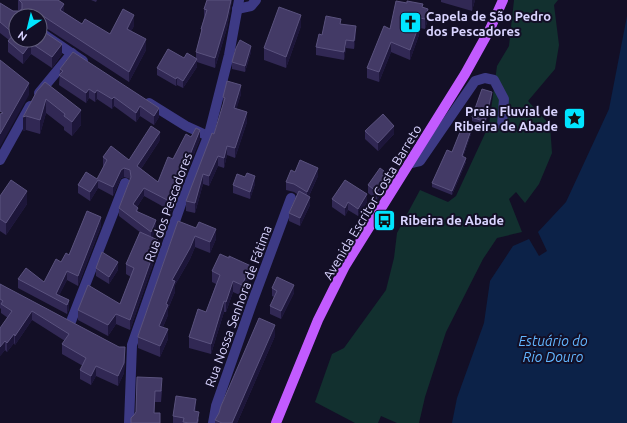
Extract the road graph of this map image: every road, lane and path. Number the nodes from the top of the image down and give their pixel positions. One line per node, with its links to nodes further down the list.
1 (256, 0): 3 (street)
2 (503, 0): 11 (main road, Avenida Escritor Costa Barreto)
3 (238, 5): 9 (street, Rua dos Pescadores)
4 (48, 37): 5 (street)
5 (72, 53): 6 (street); 10 (street)
6 (93, 67)
7 (142, 99): 9 (street)
8 (502, 125): 11 (street)
9 (208, 136): 15 (street, Rua dos Pescadores)
10 (0, 160)
11 (411, 163): 17 (main road, Avenida Escritor Costa Barreto)
12 (126, 183): 14 (street)
13 (291, 198): 16 (street, Rua Nossa Senhora de Fátima)
14 (70, 324)
15 (129, 423)
16 (213, 423)
17 (276, 423)

